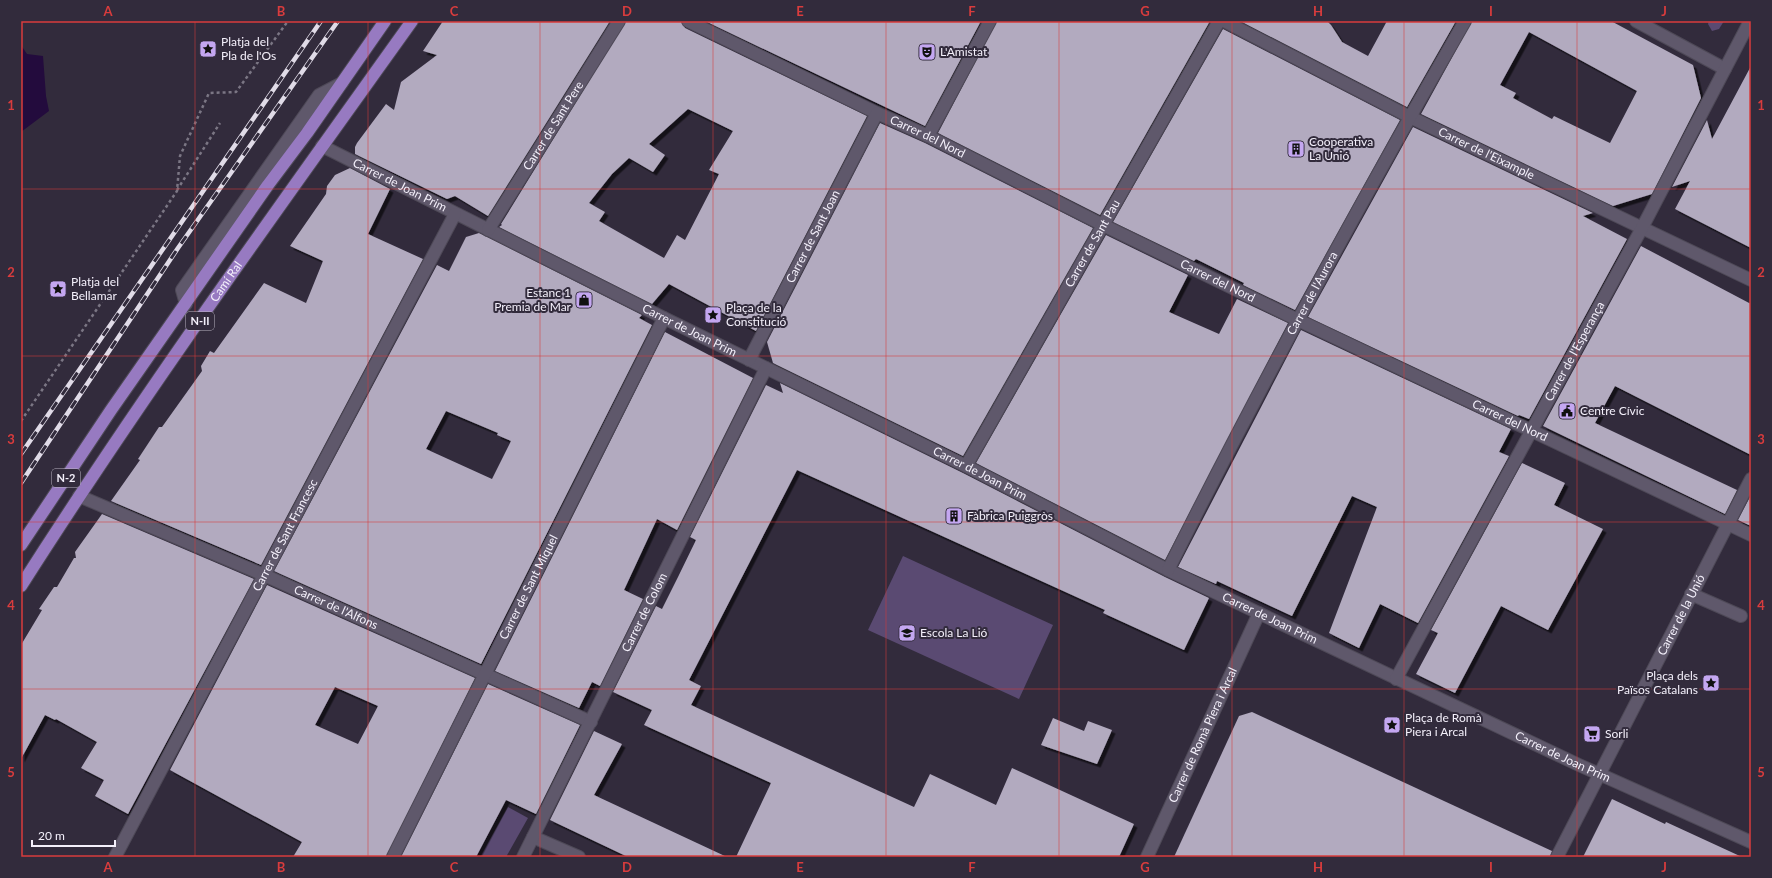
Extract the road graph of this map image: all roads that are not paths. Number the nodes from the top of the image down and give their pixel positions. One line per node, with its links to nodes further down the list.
1 (385, 21): 25 (main road, Camí Ral / N-II)
2 (412, 21): 15 (main road, Camí Ral / N-II)
3 (619, 21): 19 (street, Carrer de Sant Pere)
4 (688, 21): 12 (street, Carrer del Nord)
5 (990, 21): 14 (street)
6 (1219, 21): 17 (street, Carrer de Sant Pau)
7 (1224, 21): 13 (street, Carrer de l'Eixample)
8 (1465, 21): 13 (street, Carrer de l'Aurora)
9 (1636, 21): 11 (street)
10 (1750, 21): 11 (street, Carrer de l'Esperança)
11 (1725, 69): 18 (street, Carrer de l'Esperança)
12 (877, 113): 14 (street, Carrer del Nord); 23 (street, Carrer de Sant Joan)
13 (1410, 117): 18 (street, Carrer de l'Eixample); 22 (street, Carrer de l'Aurora)
14 (928, 136): 17 (street, Carrer del Nord)
15 (322, 146): 16 (street, Carrer de Joan Prim); 29 (main road, Camí Ral / N-II)
16 (455, 214): 19 (street, Carrer de Joan Prim); 34 (street, Carrer de Sant Francesc)
17 (1103, 225): 22 (street, Carrer del Nord); 27 (street, Carrer de Sant Pau)
18 (1642, 228): 20 (street, Carrer de l'Eixample); 26 (street, Carrer de l'Esperança)
19 (488, 230): 21 (street, Carrer de Joan Prim)
20 (1751, 280)
21 (664, 318): 23 (street, Carrer de Joan Prim); 39 (street, Carrer de Sant Miquel)
22 (1298, 320): 26 (street, Carrer del Nord); 33 (street, Carrer de l'Aurora)
23 (749, 360): 24 (street, Carrer de Joan Prim)
24 (766, 368): 27 (street, Carrer de Joan Prim); 41 (street, Carrer de Colom)
25 (111, 410): 32 (main road, Camí Ral / N-2)
26 (1531, 431): 30 (street, Carrer del Nord); 40 (street, Carrer de l'Esperança)
27 (966, 466): 33 (street, Carrer de Joan Prim)
28 (1751, 479): 30 (street, Carrer de la Unió)
29 (79, 496): 34 (street, Carrer de l'Alfons); 35 (main road, Camí Ral / N-2)
30 (1727, 523): 31 (street, Carrer del Nord); 36 (street, Carrer de la Unió)
31 (1751, 535)
32 (21, 545)
33 (1168, 570): 37 (street, Carrer de Joan Prim)
34 (264, 574): 39 (street, Carrer de l'Alfons); 45 (street, Carrer de Sant Francesc)
35 (21, 586)
36 (1691, 594): 38 (street); 42 (street, Carrer de la Unió)
37 (1259, 613): 40 (street, Carrer de Joan Prim); 49 (street, Carrer de Romà Piera i Arcal)
38 (1741, 616)
39 (485, 674): 41 (street, Carrer de l'Alfons); 46 (street, Carrer de Sant Miquel)
40 (1396, 679): 42 (street, Carrer de Joan Prim)
41 (591, 722): 43 (street, Carrer de Colom)
42 (1599, 775): 44 (street, Carrer de Joan Prim); 50 (street, Carrer de la Unió)
43 (533, 837): 47 (street, Carrer de Colom); 48 (street)
44 (1751, 842)
45 (115, 857)
46 (393, 857)
47 (523, 857)
48 (579, 857)
49 (1147, 857)
50 (1556, 857)

